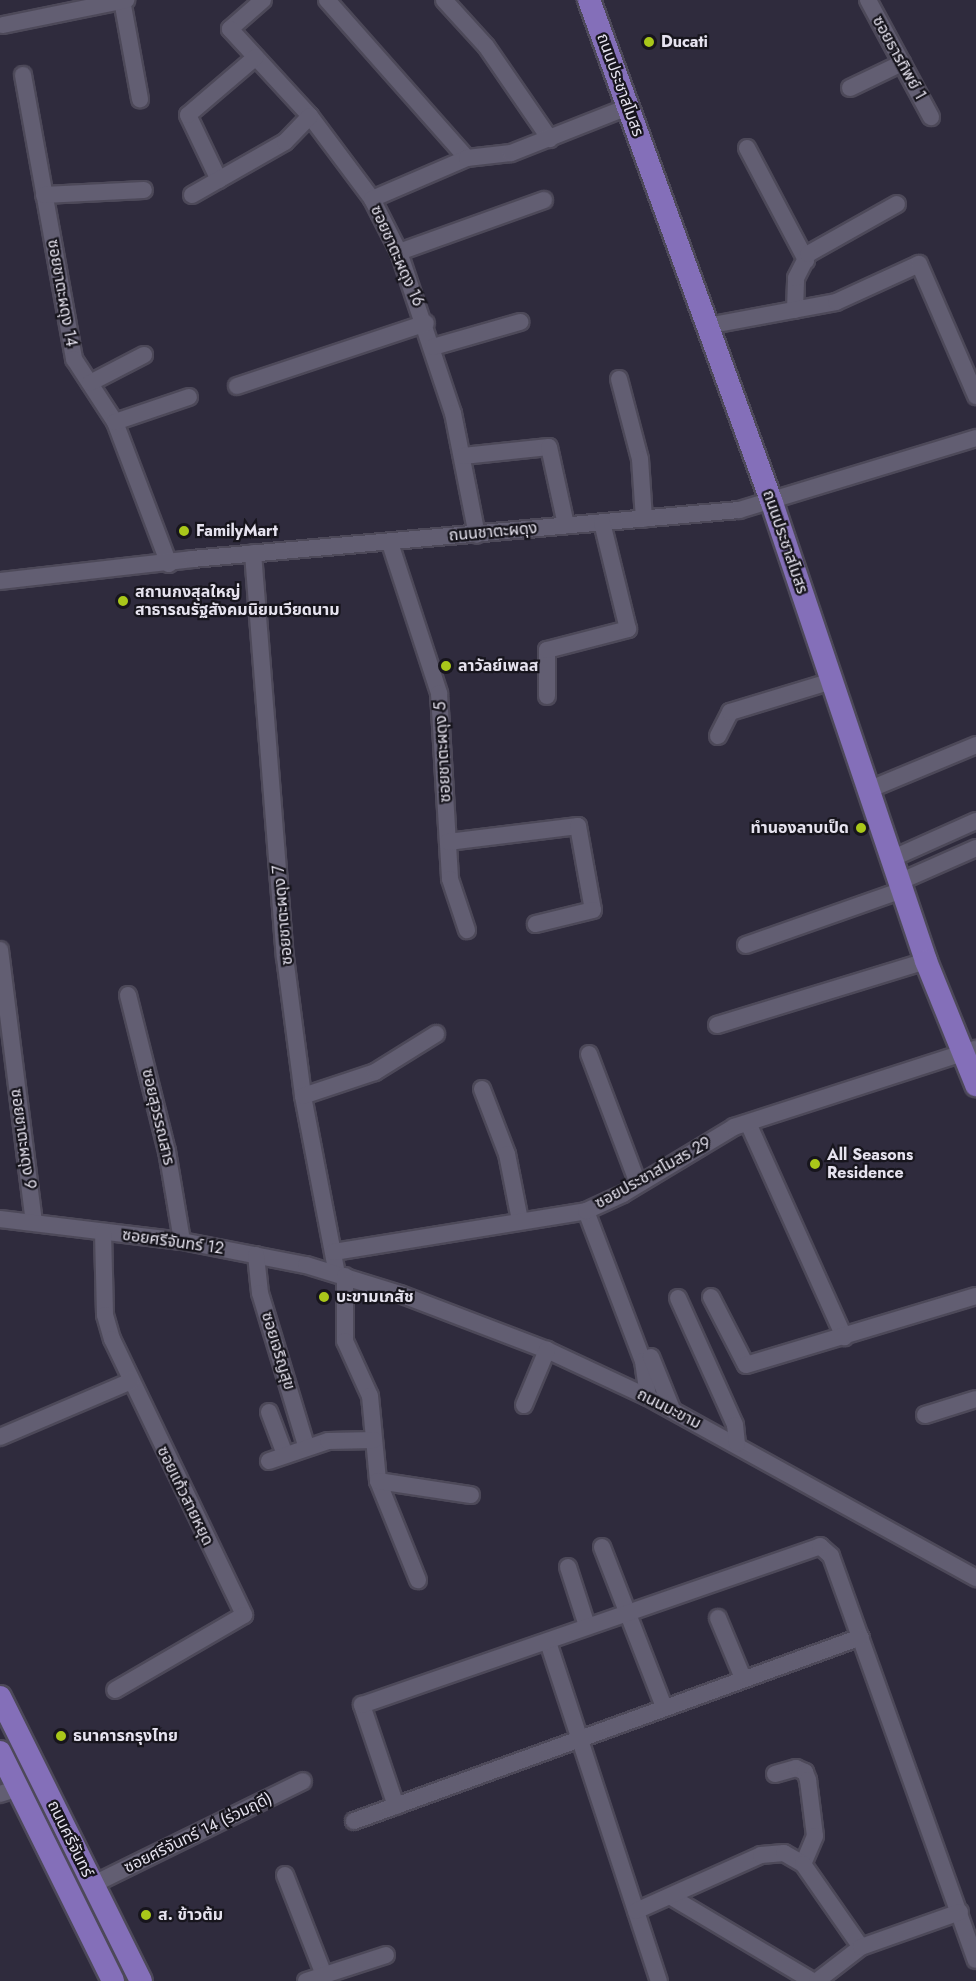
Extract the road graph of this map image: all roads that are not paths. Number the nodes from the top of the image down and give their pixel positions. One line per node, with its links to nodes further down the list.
1 (123, 0): 7 (street); 12 (street)
2 (263, 0): 8 (street, ซอยชาตะผดุง 16)
3 (327, 0): 18 (street)
4 (444, 0): 16 (street)
5 (589, 0): 13 (main road, ถนนประชาสโมสร)
6 (868, 0): 9 (street, ซอยธารทิพย์ 1)
7 (3, 25)
8 (256, 57): 14 (street, ซอยชาตะผดุง 16); 19 (street)
9 (902, 63): 11 (street); 15 (street, ซอยธารทิพย์ 1)
10 (23, 75): 21 (street, ซอยชาตะผดุง 14)
11 (850, 88)
12 (140, 99)
13 (628, 107): 16 (street); 31 (main road, ถนนประชาสโมสร)
14 (310, 116): 19 (street); 23 (street, ซอยชาตะผดุง 16)
15 (931, 117)
16 (550, 139): 18 (street)
17 (747, 148): 27 (street)
18 (467, 158): 23 (street)
19 (219, 180): 22 (street)
20 (144, 190): 21 (street)
21 (44, 195): 35 (street, ซอยชาตะผดุง 14)
22 (192, 195)
23 (372, 199): 26 (street, ซอยชาตะผดุง 16)
24 (544, 200): 26 (street)
25 (897, 204): 27 (street)
26 (399, 252): 30 (street, ซอยชาตะผดุง 16)
27 (806, 260): 28 (street)
28 (795, 310): 31 (street); 37 (street)
29 (520, 322): 32 (street)
30 (426, 323): 32 (street, ซอยชาตะผดุง 16); 36 (street)
31 (707, 326): 42 (main road, ถนนประชาสโมสร)
32 (434, 347): 41 (street, ซอยชาตะผดุง 16)
33 (144, 355): 35 (street)
34 (619, 379): 43 (street)
35 (90, 383): 39 (street, ซอยชาตะผดุง 14)
36 (237, 386)
37 (976, 396)
38 (189, 397): 39 (street)
39 (115, 422): 49 (street, ซอยชาตะผดุง 14)
40 (976, 438): 42 (street, ถนนชาตะผดุง)
41 (463, 456): 45 (street); 46 (street, ซอยชาตะผดุง 16)
42 (772, 502): 43 (street, ถนนชาตะผดุง); 51 (main road, ถนนประชาสโมสร)
43 (644, 519): 44 (street, ถนนชาตะผดุง)
44 (602, 522): 45 (street, ถนนชาตะผดุง); 52 (street)
45 (566, 525): 46 (street, ถนนชาตะผดุง)
46 (477, 535): 47 (street, ถนนชาตะผดุง)
47 (390, 543): 48 (street, ถนนชาตะผดุง); 57 (street, ซอยชาตะผดุง 5)
48 (253, 554): 49 (street, ถนนชาตะผดุง); 74 (street, ซอยชาตะผดุง 7)
49 (169, 564): 50 (street, ถนนชาตะผดุง)
50 (0, 581)
51 (832, 681): 53 (street); 55 (main road, ถนนประชาสโมสร)
52 (547, 696)
53 (718, 736)
54 (976, 745): 55 (street)
55 (868, 790): 59 (main road, ถนนประชาสโมสร)
56 (976, 821): 59 (street)
57 (448, 842): 61 (street); 62 (street, ซอยชาตะผดุง 5)
58 (976, 848): 60 (street)
59 (891, 859): 60 (main road, ถนนประชาสโมสร)
60 (900, 886): 63 (street); 65 (main road, ถนนประชาสโมสร)
61 (536, 924)
62 (467, 930)
63 (746, 945)
64 (0, 950): 67 (street, ซอยชาตะผดุง 9)
65 (926, 961): 68 (street); 70 (main road, ถนนประชาสโมสร)
66 (128, 995): 82 (street, ซอยสุวรรณสาร)
67 (4, 1021): 80 (street, ซอยชาตะผดุง 9)
68 (717, 1024)
69 (436, 1034): 74 (street)
70 (969, 1053): 72 (main road, ถนนประชาสโมสร); 75 (street, ซอยประชาสโมสร 29)
71 (589, 1054): 76 (street)
72 (976, 1085)
73 (482, 1089): 79 (street)
74 (303, 1096): 83 (street, ซอยชาตะผดุง 7)
75 (748, 1123): 76 (street, ซอยประชาสโมสร 29); 90 (street)
76 (638, 1184): 77 (street, ซอยประชาสโมสร 29)
77 (586, 1211): 79 (street, ซอยประชาสโมสร 29); 93 (street)
78 (0, 1219): 80 (street, ซอยศรีจันทร์ 12)
79 (520, 1220): 83 (street, ซอยประชาสโมสร 29)
80 (34, 1222): 81 (street, ซอยศรีจันทร์ 12)
81 (104, 1232): 82 (street, ซอยศรีจันทร์ 12); 92 (street, ซอยแก้วสายหยุด)
82 (182, 1240): 84 (street, ซอยศรีจันทร์ 12)
83 (334, 1252): 85 (street, ซอยชาตะผดุง 7)
84 (256, 1255): 85 (street, ซอยศรีจันทร์ 12); 102 (street, ซอยเจริญสุข)
85 (341, 1275): 91 (street, ถนนบะขาม); 100 (street, ซอยชาตะผดุง 7)
86 (976, 1296): 90 (street)
87 (711, 1297): 90 (street)
88 (678, 1298): 101 (street)
89 (640, 1330): 96 (street)
90 (844, 1337)
91 (547, 1350): 93 (street, ถนนบะขาม); 95 (street)
92 (131, 1382): 99 (street); 117 (street, ซอยแก้วสายหยุด)
93 (648, 1397): 96 (street, ถนนบะขาม)
94 (976, 1400): 98 (street)
95 (524, 1405)
96 (672, 1409): 101 (street, ถนนบะขาม)
97 (269, 1412): 103 (street)
98 (925, 1416)
99 (0, 1437)
100 (374, 1440): 102 (street); 105 (street, ซอยชาตะผดุง 7)
101 (737, 1444): 109 (street, ถนนบะขาม)
102 (306, 1445): 103 (street)
103 (284, 1452): 104 (street)
104 (269, 1461)
105 (378, 1481): 106 (street); 110 (street, ซอยชาตะผดุง 7)
106 (471, 1495)
107 (602, 1547): 111 (street)
108 (568, 1567): 113 (street)
109 (976, 1578)
110 (418, 1580)
111 (627, 1612): 113 (street); 114 (street); 119 (street)
112 (718, 1618): 116 (street)
113 (587, 1626): 115 (street)
114 (861, 1637): 116 (street); 132 (street)
115 (548, 1642): 120 (street); 125 (street)
116 (743, 1678): 119 (street)
117 (115, 1690)
118 (0, 1697): 129 (main road, ถนนศรีจันทร์)
119 (664, 1707): 120 (street)
120 (580, 1739): 125 (street); 131 (street)
121 (0, 1752): 124 (main road, ถนนศรีจันทร์)
122 (775, 1774): 127 (street)
123 (303, 1781): 129 (street, ซอยศรีจันทร์ 14 (ร่วมฤดี))
124 (8, 1787): 137 (main road, ถนนศรีจันทร์)
125 (396, 1806): 126 (street)
126 (354, 1821)
127 (803, 1864): 130 (street); 133 (street)
128 (285, 1875): 136 (street)
129 (92, 1885): 138 (main road, ถนนศรีจันทร์)
130 (673, 1898): 131 (street); 141 (street)
131 (636, 1911): 140 (street)
132 (960, 1912): 133 (street); 135 (street)
133 (861, 1947): 142 (street)
134 (386, 1954): 136 (street)
135 (976, 1960)
136 (324, 1975): 139 (street)
137 (113, 1981)
138 (141, 1981)
139 (306, 1981)
140 (659, 1981)
141 (812, 1981)
142 (817, 1981)

